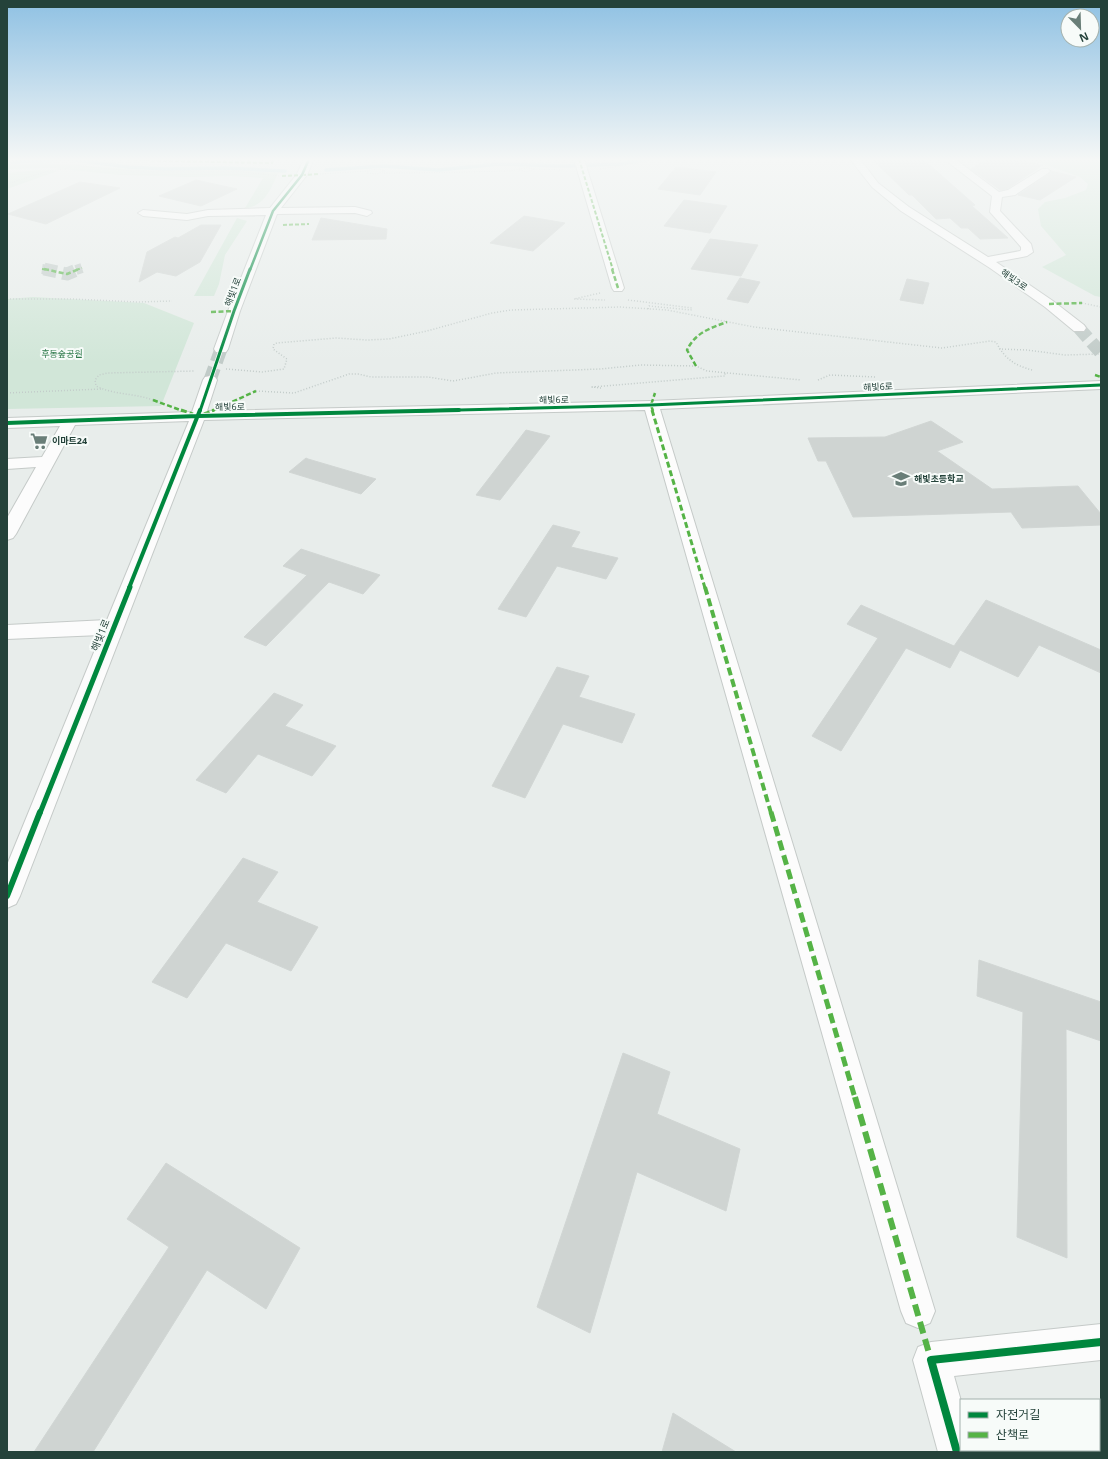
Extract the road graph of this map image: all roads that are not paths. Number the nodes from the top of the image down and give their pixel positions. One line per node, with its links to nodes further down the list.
1 (267, 227): 8 (street, 해빛1로)
2 (599, 227): 6 (street)
3 (933, 227): 5 (street, 해빛3로)
4 (1009, 227): 5 (street)
5 (986, 261): 7 (street, 해빛3로)
6 (618, 288)
7 (1079, 328)
8 (221, 349)
9 (210, 373): 12 (street, 해빛1로)
10 (1101, 385): 11 (street, 해빛6로)
11 (651, 405): 12 (street, 해빛6로); 21 (street)
12 (198, 416): 13 (street, 해빛6로); 18 (street, 해빛1로)
13 (70, 421): 14 (street, 해빛6로); 15 (street)
14 (7, 423)
15 (47, 462): 16 (street); 17 (street)
16 (7, 464)
17 (7, 534)
18 (113, 627): 19 (street); 20 (street, 해빛1로)
19 (7, 632)
20 (7, 896)
21 (918, 1311)
22 (1101, 1342): 23 (street)
23 (957, 1452)

